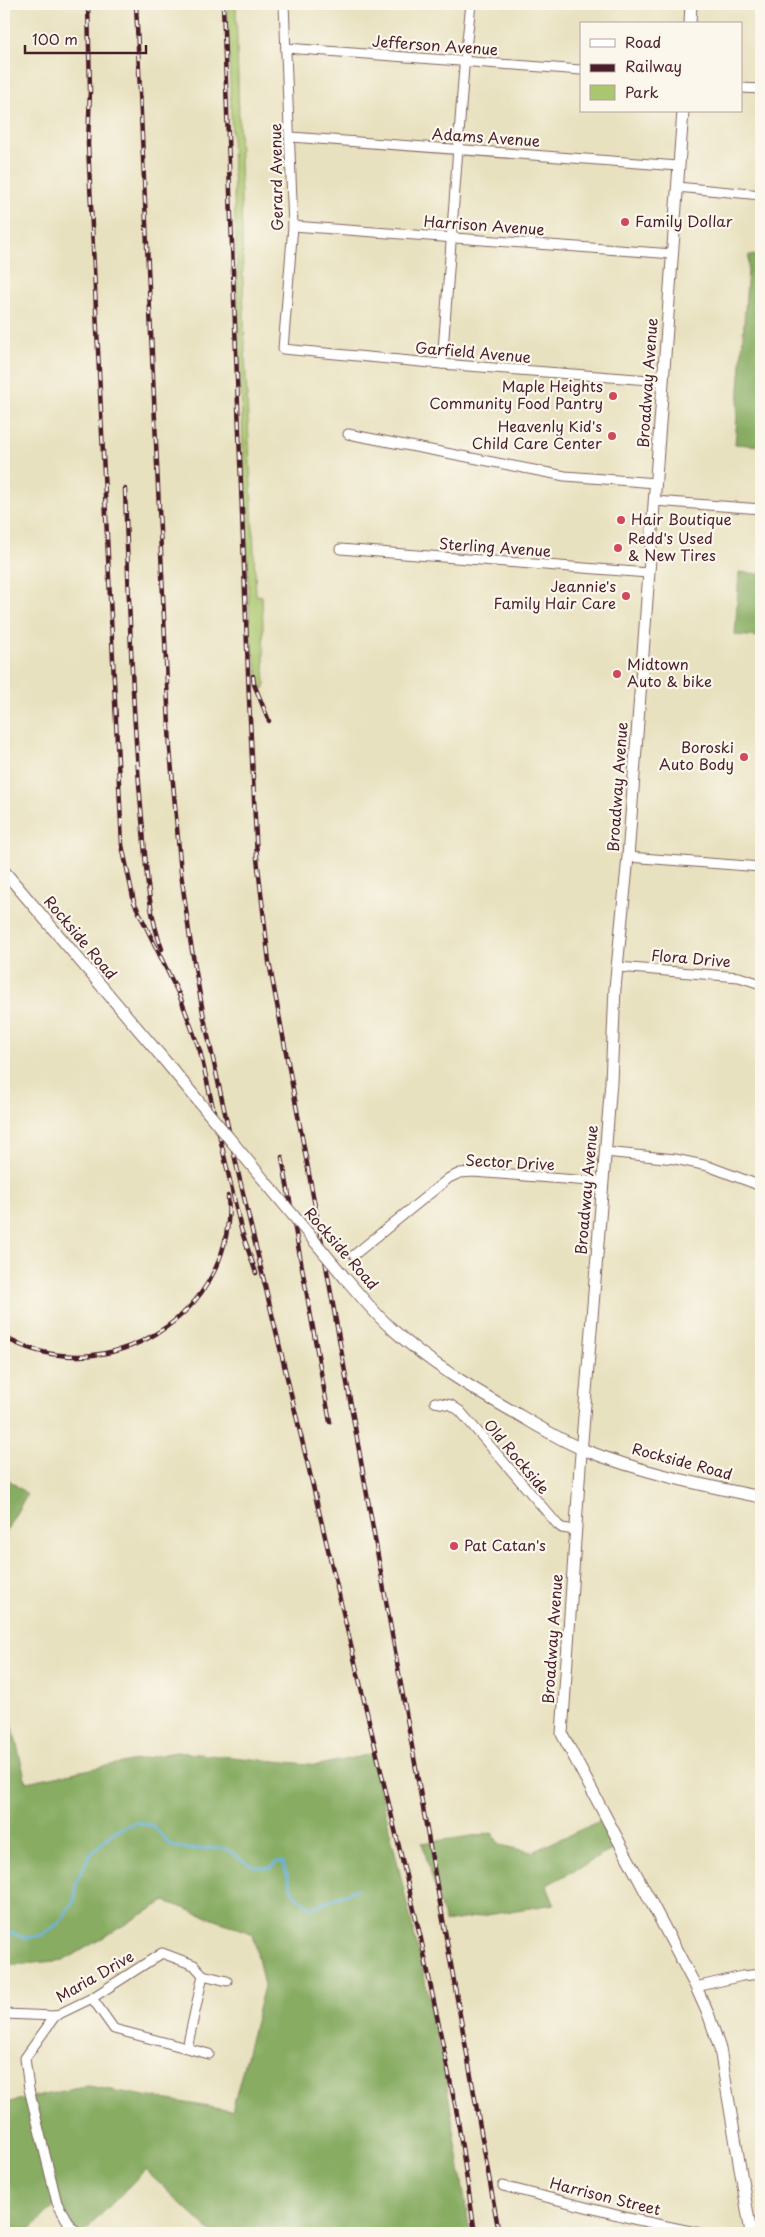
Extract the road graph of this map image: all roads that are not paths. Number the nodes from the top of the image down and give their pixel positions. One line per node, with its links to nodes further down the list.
1 (284, 4): 5 (street, Gerard Avenue)
2 (471, 4): 6 (street)
3 (691, 4): 4 (main road)
4 (690, 22)
5 (286, 48): 6 (street, Jefferson Avenue); 11 (street, Gerard Avenue)
6 (464, 62): 7 (street, Jefferson Avenue); 12 (street)
7 (580, 70)
8 (742, 88): 9 (street)
9 (761, 89)
10 (683, 112): 13 (main road, Broadway Avenue)
11 (291, 137): 12 (street, Adams Avenue); 16 (street, Gerard Avenue)
12 (458, 150): 13 (street, Adams Avenue); 17 (street)
13 (678, 166): 14 (main road, Broadway Avenue)
14 (677, 188): 15 (street); 18 (main road, Broadway Avenue)
15 (761, 195)
16 (293, 226): 17 (street, Harrison Avenue); 19 (street, Gerard Avenue)
17 (451, 237): 18 (street, Harrison Avenue); 20 (street)
18 (673, 254): 21 (main road, Broadway Avenue)
19 (283, 349): 20 (street, Garfield Avenue)
20 (442, 364): 21 (street, Garfield Avenue)
21 (662, 381): 23 (main road, Broadway Avenue)
22 (348, 434): 23 (street)
23 (656, 483): 24 (main road, Broadway Avenue)
24 (655, 501): 25 (street); 27 (main road, Broadway Avenue)
25 (761, 509)
26 (340, 549): 27 (street, Sterling Avenue)
27 (648, 573): 28 (main road, Broadway Avenue)
28 (628, 857): 29 (street); 31 (main road, Broadway Avenue)
29 (761, 867)
30 (4, 871): 38 (main road, Rockside Road, bridge)
31 (618, 967): 32 (street, Flora Drive); 33 (main road, Broadway Avenue)
32 (761, 984)
33 (606, 1152): 34 (main road, Broadway Avenue); 35 (street)
34 (602, 1182): 36 (street, Sector Drive); 38 (main road, Broadway Avenue)
35 (761, 1186)
36 (354, 1255)
37 (435, 1402): 40 (street, Old Rockside)
38 (581, 1448): 39 (main road, Rockside Road); 40 (main road, Broadway Avenue)
39 (761, 1497)
40 (575, 1530): 44 (main road, Broadway Avenue)
41 (761, 1974): 44 (street)
42 (203, 1975): 43 (street, Maria Drive); 45 (street, Maria Drive); 48 (street)
43 (227, 1981)
44 (696, 1987): 53 (main road, Broadway Avenue)
45 (92, 1998): 47 (street, Maria Drive); 48 (street)
46 (4, 2014): 47 (street)
47 (55, 2016): 51 (street, Maria Drive)
48 (187, 2048): 49 (street)
49 (209, 2054)
50 (503, 2186): 52 (street, Harrison Street)
51 (78, 2233)
52 (700, 2233)
53 (751, 2233)

